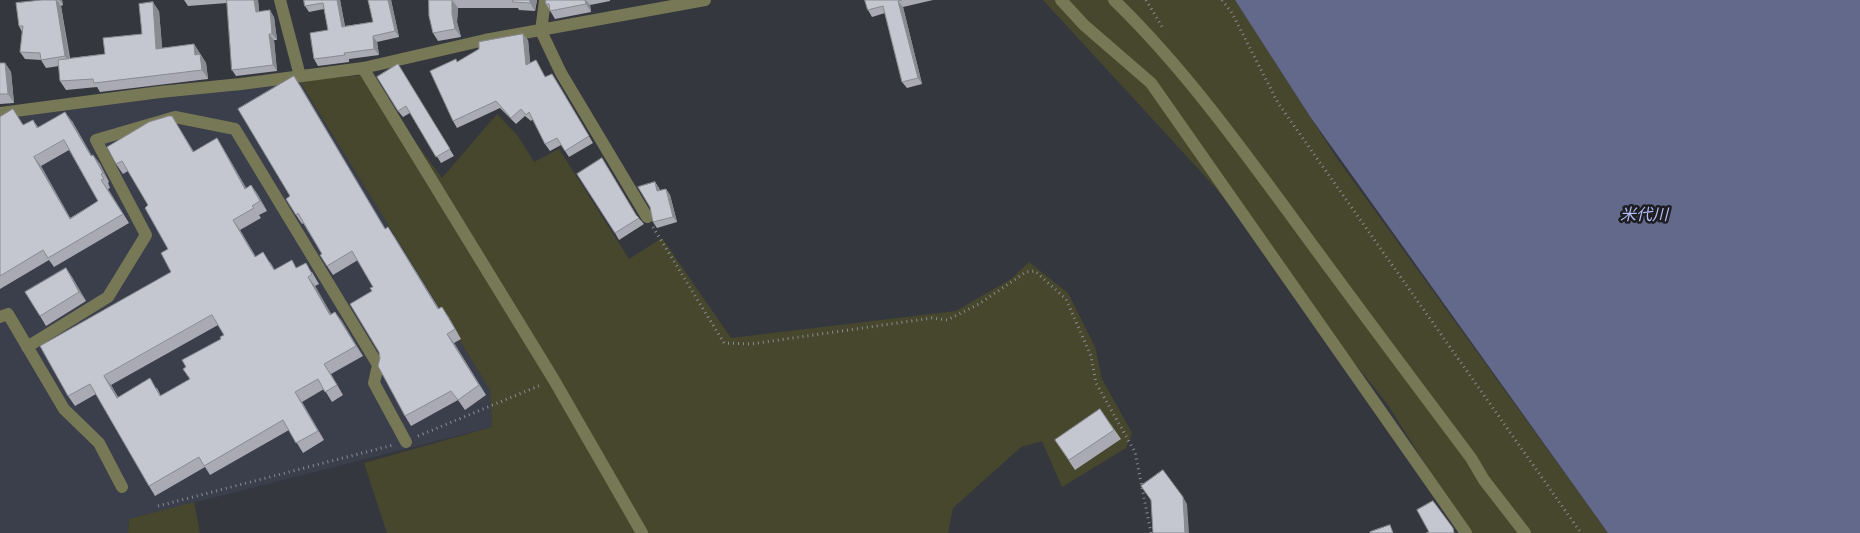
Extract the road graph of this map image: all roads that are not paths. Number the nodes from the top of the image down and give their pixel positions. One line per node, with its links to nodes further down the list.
1 (280, 0): 8 (street)
2 (545, 0): 6 (street)
3 (705, 0): 6 (street)
4 (1061, 0): 17 (street)
5 (1114, 0): 15 (street)
6 (542, 30): 7 (street); 10 (street)
7 (363, 68): 8 (street); 16 (street)
8 (300, 76): 9 (street)
9 (0, 113)
10 (647, 217)
11 (0, 317): 12 (street)
12 (27, 347): 13 (street); 14 (street)
13 (406, 442)
14 (122, 487)
15 (1524, 532)
16 (642, 533)
17 (1466, 533)

